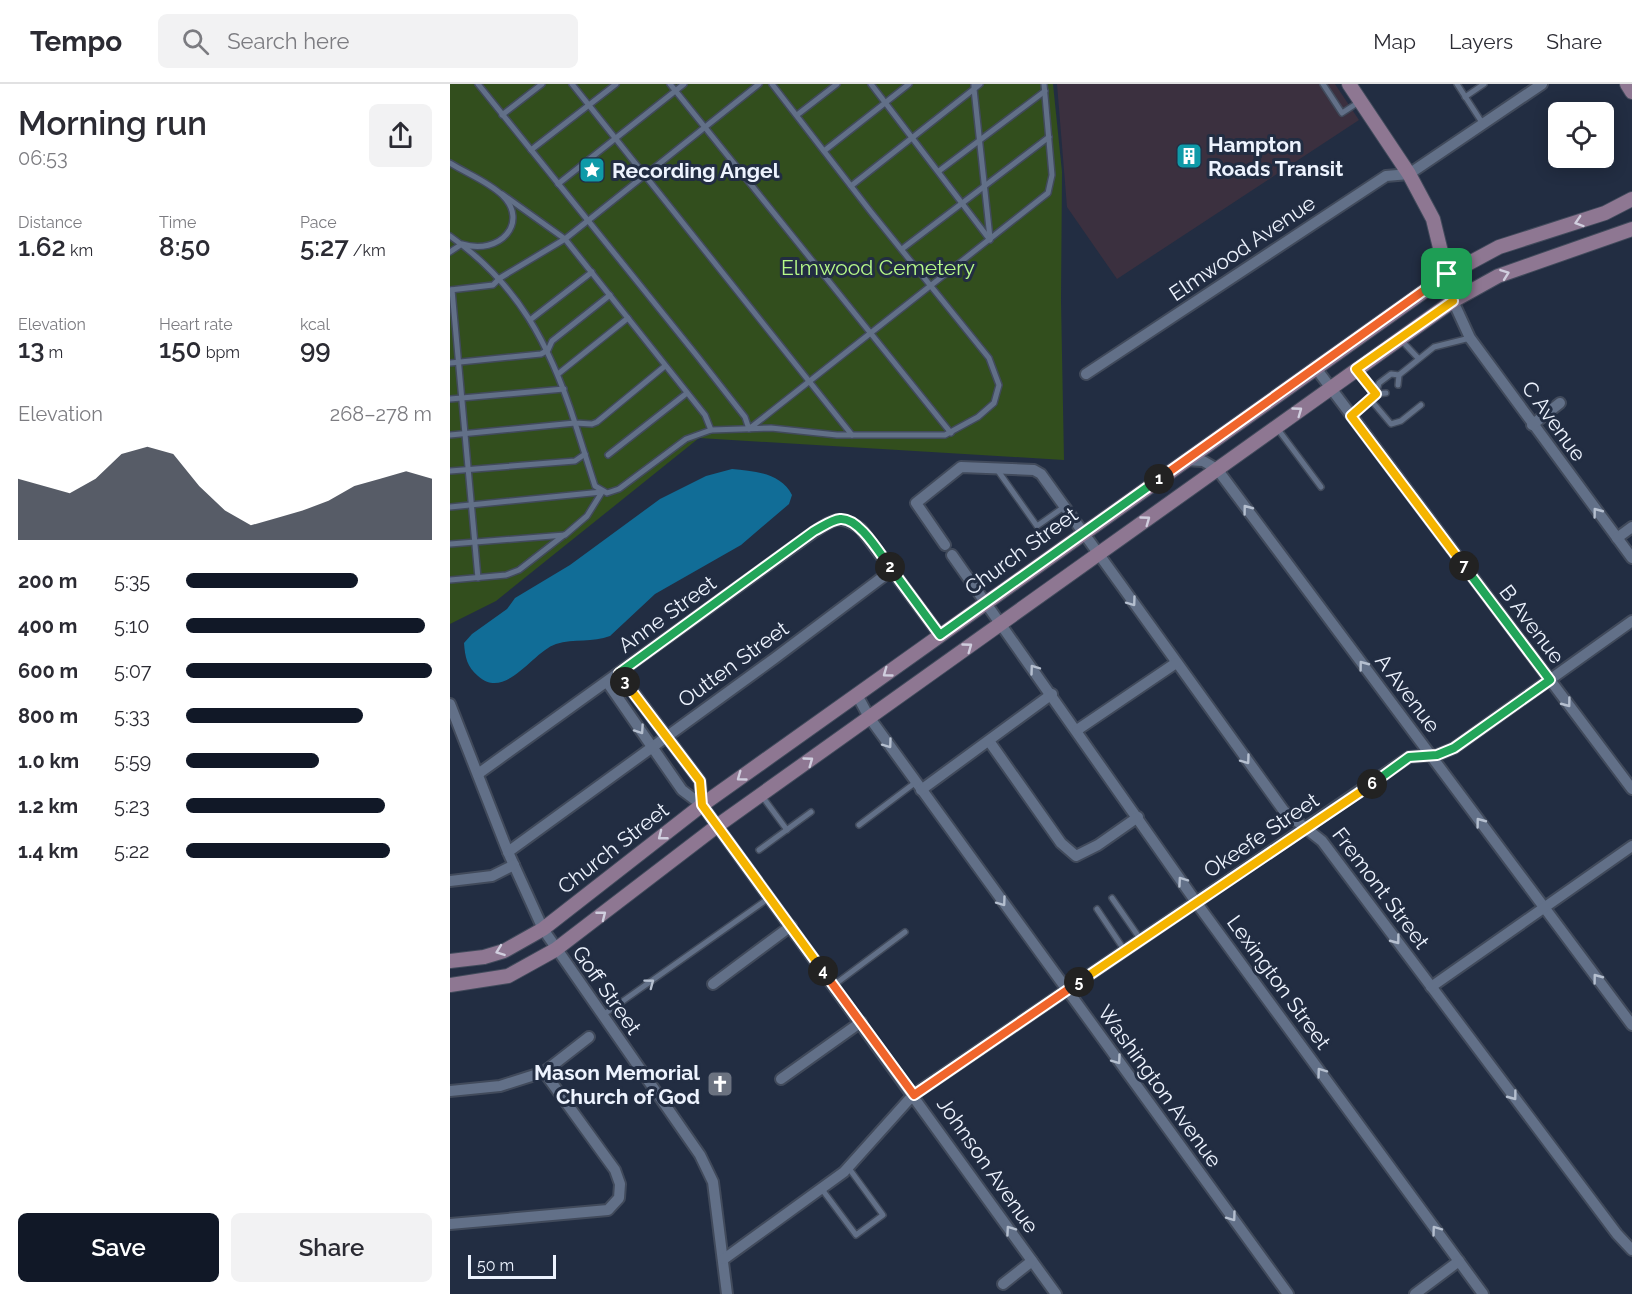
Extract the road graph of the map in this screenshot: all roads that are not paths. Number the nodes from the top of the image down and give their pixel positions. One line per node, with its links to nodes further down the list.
1 (478, 84): 27 (lane)
2 (542, 84): 27 (lane)
3 (572, 84): 26 (lane)
4 (616, 84): 26 (lane)
5 (670, 84): 21 (lane)
6 (684, 84): 21 (lane)
7 (759, 84): 30 (lane)
8 (772, 84): 28 (lane)
9 (837, 84): 28 (lane)
10 (871, 84): 25 (lane)
11 (909, 84): 25 (lane)
12 (980, 84): 19 (lane)
13 (1323, 84): 24 (lane)
14 (1349, 84): 24 (main road)
15 (1456, 84): 23 (lane)
16 (1484, 84): 23 (lane)
17 (1542, 84): 29 (street, Elmwood Avenue)
18 (1627, 84): 22 (main road)
19 (974, 86): 31 (lane); 34 (lane)
20 (1044, 87): 32 (lane); 34 (lane)
21 (676, 91): 30 (lane); 33 (lane)
22 (1632, 92)
23 (1465, 97): 29 (lane)
24 (1361, 101): 39 (main road)
25 (886, 103): 31 (lane); 36 (lane)
26 (589, 105): 33 (lane); 35 (lane)
27 (502, 114): 35 (lane)
28 (797, 115): 36 (lane)
29 (1483, 124): 39 (street, Elmwood Avenue)
30 (705, 127): 40 (lane); 65 (lane)
31 (912, 137): 38 (lane); 42 (lane)
32 (1049, 137): 43 (lane); 51 (lane)
33 (615, 138): 40 (lane); 41 (lane)
34 (980, 140): 38 (lane); 43 (lane)
35 (531, 150): 41 (lane)
36 (824, 151): 42 (lane)
37 (450, 163): 44 (lane)
38 (939, 171): 46 (lane)
39 (1409, 174): 56 (main road); 76 (street, Elmwood Avenue)
40 (645, 175): 47 (lane); 78 (lane)
41 (558, 184): 47 (lane)
42 (851, 186): 53 (lane)
43 (984, 187): 46 (lane); 51 (lane)
44 (502, 195): 50 (lane); 52 (lane)
45 (1632, 199): 56 (main road, Church Street, one-way to 56)
46 (963, 203): 51 (lane); 53 (lane)
47 (588, 221): 50 (lane); 93 (lane)
48 (1632, 229): 61 (main road, one-way to 48)
49 (450, 236): 52 (lane)
50 (566, 238): 55 (lane); 57 (lane)
51 (990, 240): 58 (lane)
52 (462, 244): 54 (lane); 57 (lane)
53 (902, 249): 58 (lane)
54 (450, 252)
55 (592, 272): 60 (lane); 63 (lane)
56 (1447, 274): 61 (main road); 73 (main road, Church Street)
57 (500, 278): 59 (lane); 63 (lane)
58 (932, 285): 65 (lane); 95 (lane)
59 (451, 290): 64 (lane)
60 (610, 295): 62 (lane); 68 (lane)
61 (1453, 301): 66 (street, C Avenue); 67 (main road)
62 (628, 318): 72 (lane); 75 (lane)
63 (530, 320): 68 (lane)
64 (453, 326): 70 (lane)
65 (870, 334): 78 (lane); 95 (lane)
66 (1470, 338): 69 (lane); 91 (street, C Avenue)
67 (1400, 339): 69 (lane); 74 (main road)
68 (548, 350): 70 (lane); 75 (lane)
69 (1418, 358): 77 (lane)
70 (459, 362): 71 (lane); 85 (lane)
71 (450, 363)
72 (665, 366): 82 (lane); 90 (lane)
73 (1314, 367): 80 (street, B Avenue); 101 (main road, Church Street)
74 (1356, 369): 80 (main road); 84 (lane)
75 (558, 374): 81 (lane)
76 (1086, 374)
77 (1399, 375): 79 (lane); 84 (lane)
78 (810, 381): 93 (lane); 98 (lane)
79 (1398, 385)
80 (1330, 388): 89 (street, B Avenue); 92 (main road, one-way to 80)
81 (564, 389): 85 (lane); 90 (lane)
82 (687, 393): 94 (lane); 100 (lane)
83 (1386, 393): 84 (lane)
84 (1373, 397): 88 (lane); 89 (lane)
85 (463, 398): 86 (lane); 96 (lane)
86 (450, 399)
87 (1560, 404): 91 (street)
88 (1421, 405)
89 (1351, 416): 130 (street, B Avenue)
90 (575, 423): 96 (lane); 99 (lane)
91 (1532, 425): 114 (street, C Avenue, one-way to 91)
92 (1276, 427): 103 (main road); 106 (lane)
93 (749, 429): 94 (lane); 98 (lane)
94 (711, 430): 107 (lane)
95 (951, 433): 98 (lane)
96 (466, 434): 97 (lane); 104 (lane)
97 (450, 435)
98 (852, 435)
99 (585, 454): 104 (lane); 107 (lane)
100 (608, 455)
101 (1185, 460): 103 (street); 112 (main road, Church Street)
102 (995, 467): 110 (street, Fremont Street); 110 (lane); 117 (street, Fremont Street)
103 (1217, 469): 118 (main road, one-way to 103); 140 (street, A Avenue, one-way to 103)
104 (469, 470): 105 (lane); 108 (lane)
105 (450, 471)
106 (1321, 487)
107 (602, 492): 108 (lane); 113 (lane)
108 (472, 505): 109 (lane); 115 (lane)
109 (450, 507)
110 (1065, 507): 112 (street, Fremont Street)
111 (1632, 527): 114 (street)
112 (1083, 532): 118 (street, Fremont Street); 124 (main road, Church Street)
113 (565, 534): 115 (lane); 122 (lane)
114 (1617, 538): 120 (street, C Avenue)
115 (475, 542): 116 (lane); 122 (lane)
116 (450, 544)
117 (945, 545)
118 (1098, 554): 126 (main road); 128 (street, Fremont Street, one-way to 128)
119 (952, 555): 124 (street, Lexington Street)
120 (1632, 558)
121 (892, 570): 127 (street); 129 (street, Anne Street); 137 (street, Outten Street)
122 (478, 578): 123 (lane)
123 (450, 580)
124 (986, 602): 126 (street, Lexington Street); 127 (main road, Church Street)
125 (1632, 621): 130 (street, Okeefe Street)
126 (1001, 623): 132 (street, Lexington Street, one-way to 126); 135 (main road, one-way to 126)
127 (940, 635): 133 (main road, Church Street, one-way to 133)
128 (1176, 663): 136 (street); 150 (street, Fremont Street, one-way to 150)
129 (619, 673): 131 (street, Anne Street); 137 (street)
130 (1550, 680): 140 (street, Okeefe Street); 143 (street, B Avenue, one-way to 143)
131 (607, 682): 139 (street, one-way to 139); 141 (street, Anne Street)
132 (1052, 694): 136 (street, Lexington Street); 138 (street)
133 (857, 695): 135 (street, Washington Avenue); 145 (main road, Church Street, one-way to 145)
134 (450, 704): 141 (street, Goff Street)
135 (870, 717): 142 (street, Washington Avenue, one-way to 142); 144 (main road, one-way to 135)
136 (1077, 730): 147 (street, Lexington Street)
137 (666, 735): 139 (street, Outten Street); 145 (street)
138 (988, 741): 142 (street); 147 (street)
139 (651, 747): 145 (street); 154 (street, Outten Street)
140 (1429, 754): 150 (street, Okeefe Street); 160 (street, A Avenue, one-way to 140)
141 (478, 774): 154 (street, Goff Street)
142 (919, 786): 148 (lane); 173 (street, Washington Avenue, one-way to 173)
143 (1632, 789)
144 (761, 795): 149 (main road); 151 (lane)
145 (702, 805): 149 (street, Johnson Avenue); 163 (main road, Church Street, one-way to 163)
146 (812, 812): 151 (lane)
147 (1138, 817): 159 (street, Lexington Street, one-way to 147)
148 (858, 825)
149 (717, 826): 157 (street, Johnson Avenue); 166 (main road, one-way to 149)
150 (1304, 829): 159 (street, Okeefe Street); 172 (street, Fremont Street, one-way to 172)
151 (787, 830): 153 (lane)
152 (1632, 846): 160 (street)
153 (759, 850)
154 (508, 852): 155 (street, Goff Street)
155 (514, 865): 156 (street); 163 (street, Goff Street)
156 (450, 881)
157 (770, 897): 162 (street, Johnson Avenue); 174 (lane, one-way to 157)
158 (1112, 898): 165 (lane)
159 (1197, 902): 165 (street, Okeefe Street); 188 (street, Lexington Street, one-way to 159)
160 (1544, 907): 172 (street); 176 (street, A Avenue, one-way to 160)
161 (1097, 909): 167 (lane)
162 (791, 926): 169 (street); 171 (street, Johnson Avenue)
163 (543, 929): 166 (street, Goff Street); 168 (main road, Church Street, one-way to 168)
164 (905, 932): 171 (lane)
165 (1141, 940): 167 (street, Okeefe Street)
166 (555, 950): 170 (main road); 174 (street, Goff Street)
167 (1125, 951): 173 (street, Okeefe Street)
168 (450, 961)
169 (713, 984)
170 (450, 985)
171 (834, 985): 175 (street, Johnson Avenue)
172 (1431, 987): 185 (street, Fremont Street, one-way to 185)
173 (1066, 991): 181 (street, Okeefe Street); 192 (street, Washington Avenue, one-way to 192)
174 (602, 1016): 186 (street, Goff Street)
175 (861, 1022): 179 (street); 181 (street, Johnson Avenue)
176 (1632, 1024)
177 (589, 1037): 178 (street)
178 (544, 1072): 180 (street); 184 (street)
179 (781, 1079)
180 (450, 1091)
181 (914, 1095): 182 (street, Okeefe Street); 187 (street, Johnson Avenue, one-way to 181)
182 (848, 1167): 183 (street, Okeefe Street); 183 (lane)
183 (821, 1188): 186 (street, Okeefe Street)
184 (450, 1224)
185 (1632, 1250)
186 (724, 1259): 190 (street, Goff Street)
187 (1032, 1261): 189 (street); 191 (street, Johnson Avenue)
188 (1459, 1261): 193 (street); 194 (street, Lexington Street)
189 (1003, 1284)
190 (727, 1294)
191 (1056, 1294)
192 (1288, 1294)
193 (1415, 1294)
194 (1483, 1294)

